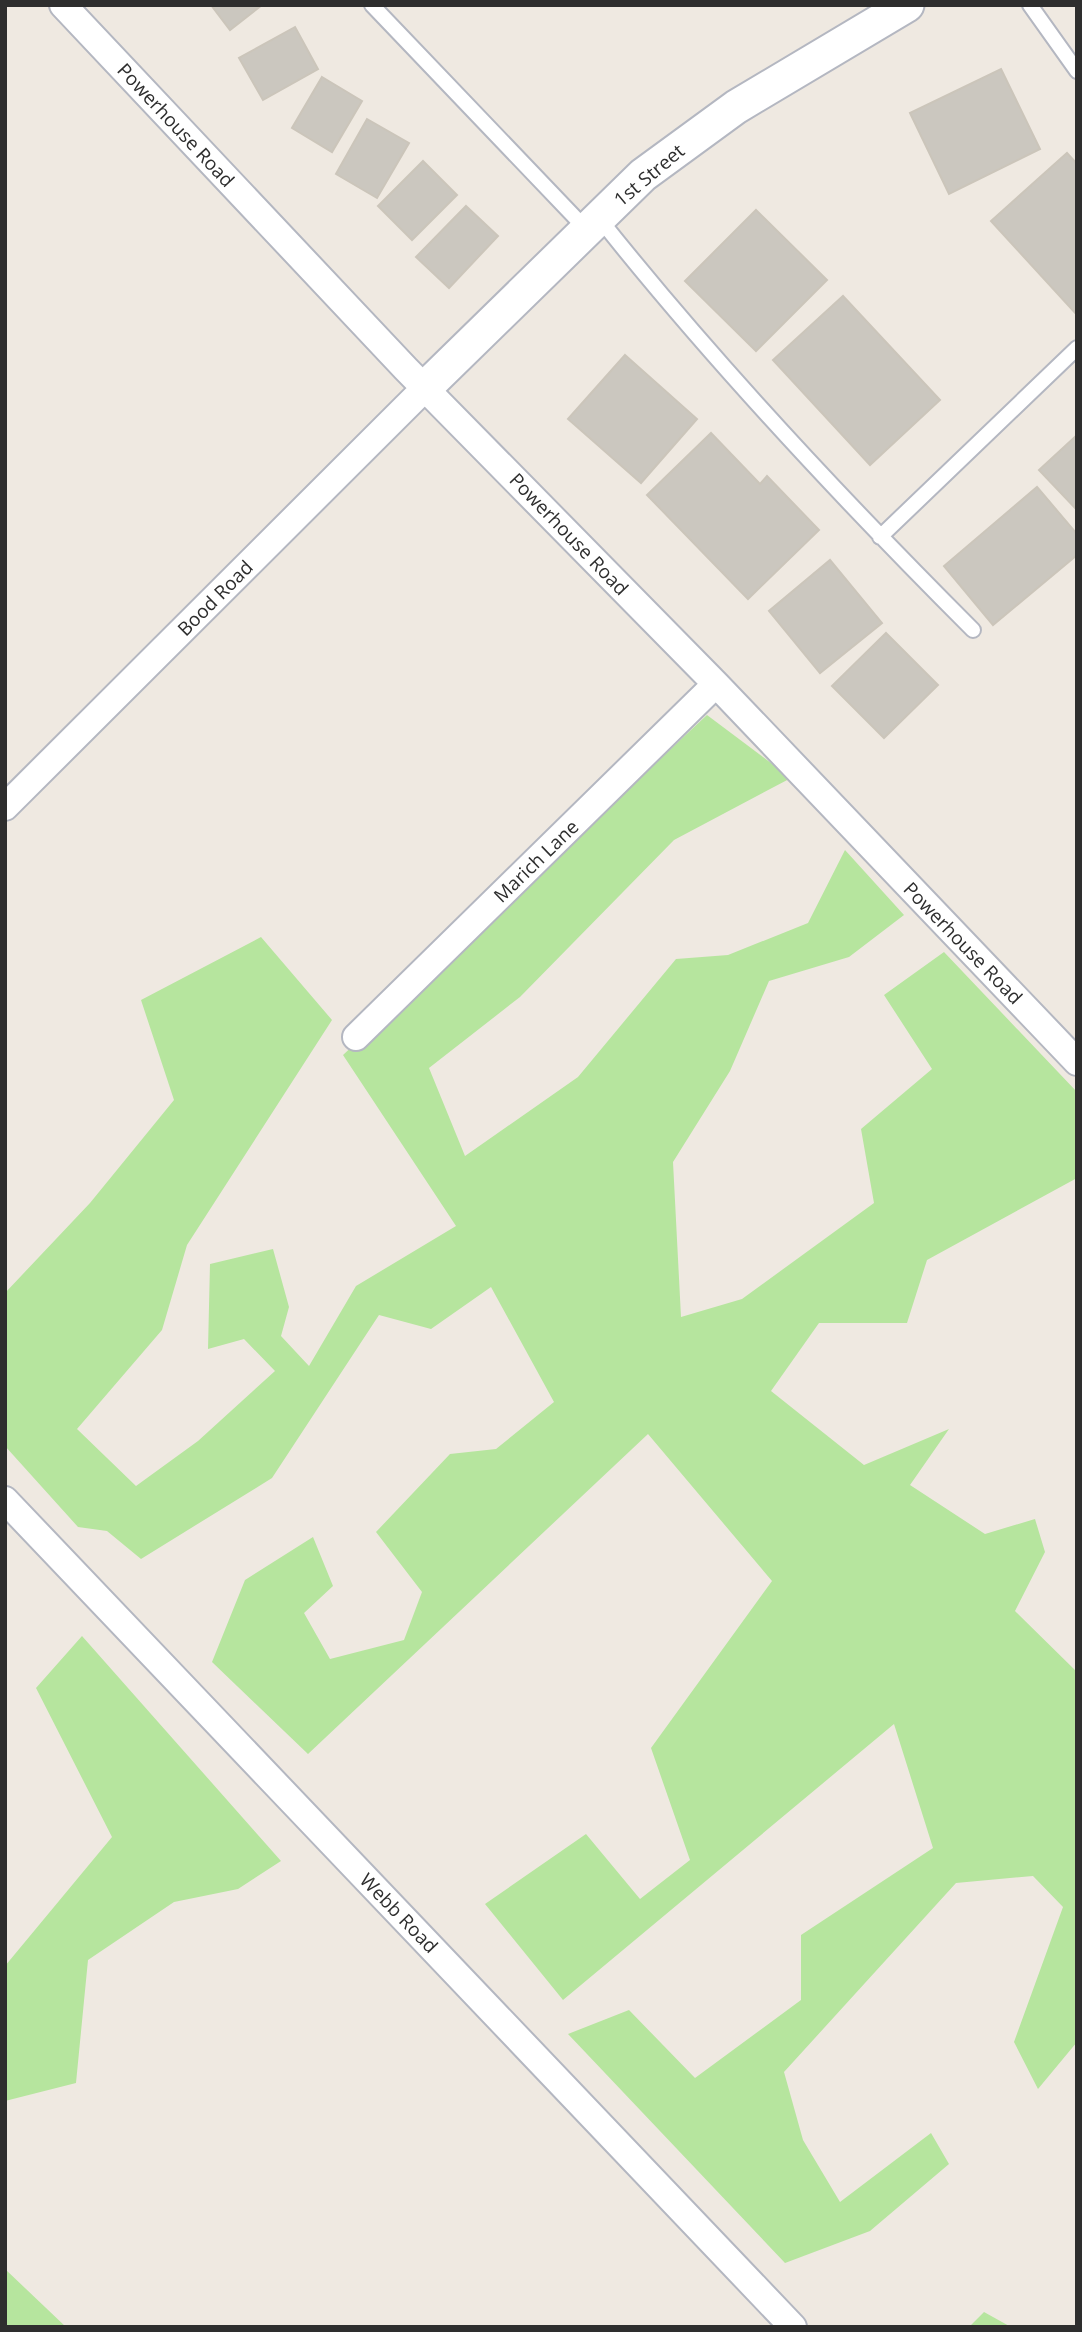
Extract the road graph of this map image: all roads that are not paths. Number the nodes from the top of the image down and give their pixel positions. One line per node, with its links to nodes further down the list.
1 (63, 5): 8 (street, Powerhouse Road)
2 (372, 5): 6 (lane)
3 (907, 5): 6 (street, 1st Street)
4 (1030, 5): 5 (lane)
5 (1077, 71)
6 (593, 224): 8 (street, 1st Street); 9 (lane)
7 (1077, 348): 9 (lane)
8 (425, 388): 11 (street, Powerhouse Road); 12 (street, Bood Road)
9 (880, 537): 10 (lane)
10 (972, 630)
11 (716, 684): 13 (street, Marich Lane); 14 (street, Powerhouse Road)
12 (5, 807)
13 (356, 1037)
14 (1077, 1062)
15 (5, 1500): 16 (street, Webb Road)
16 (793, 2327)

